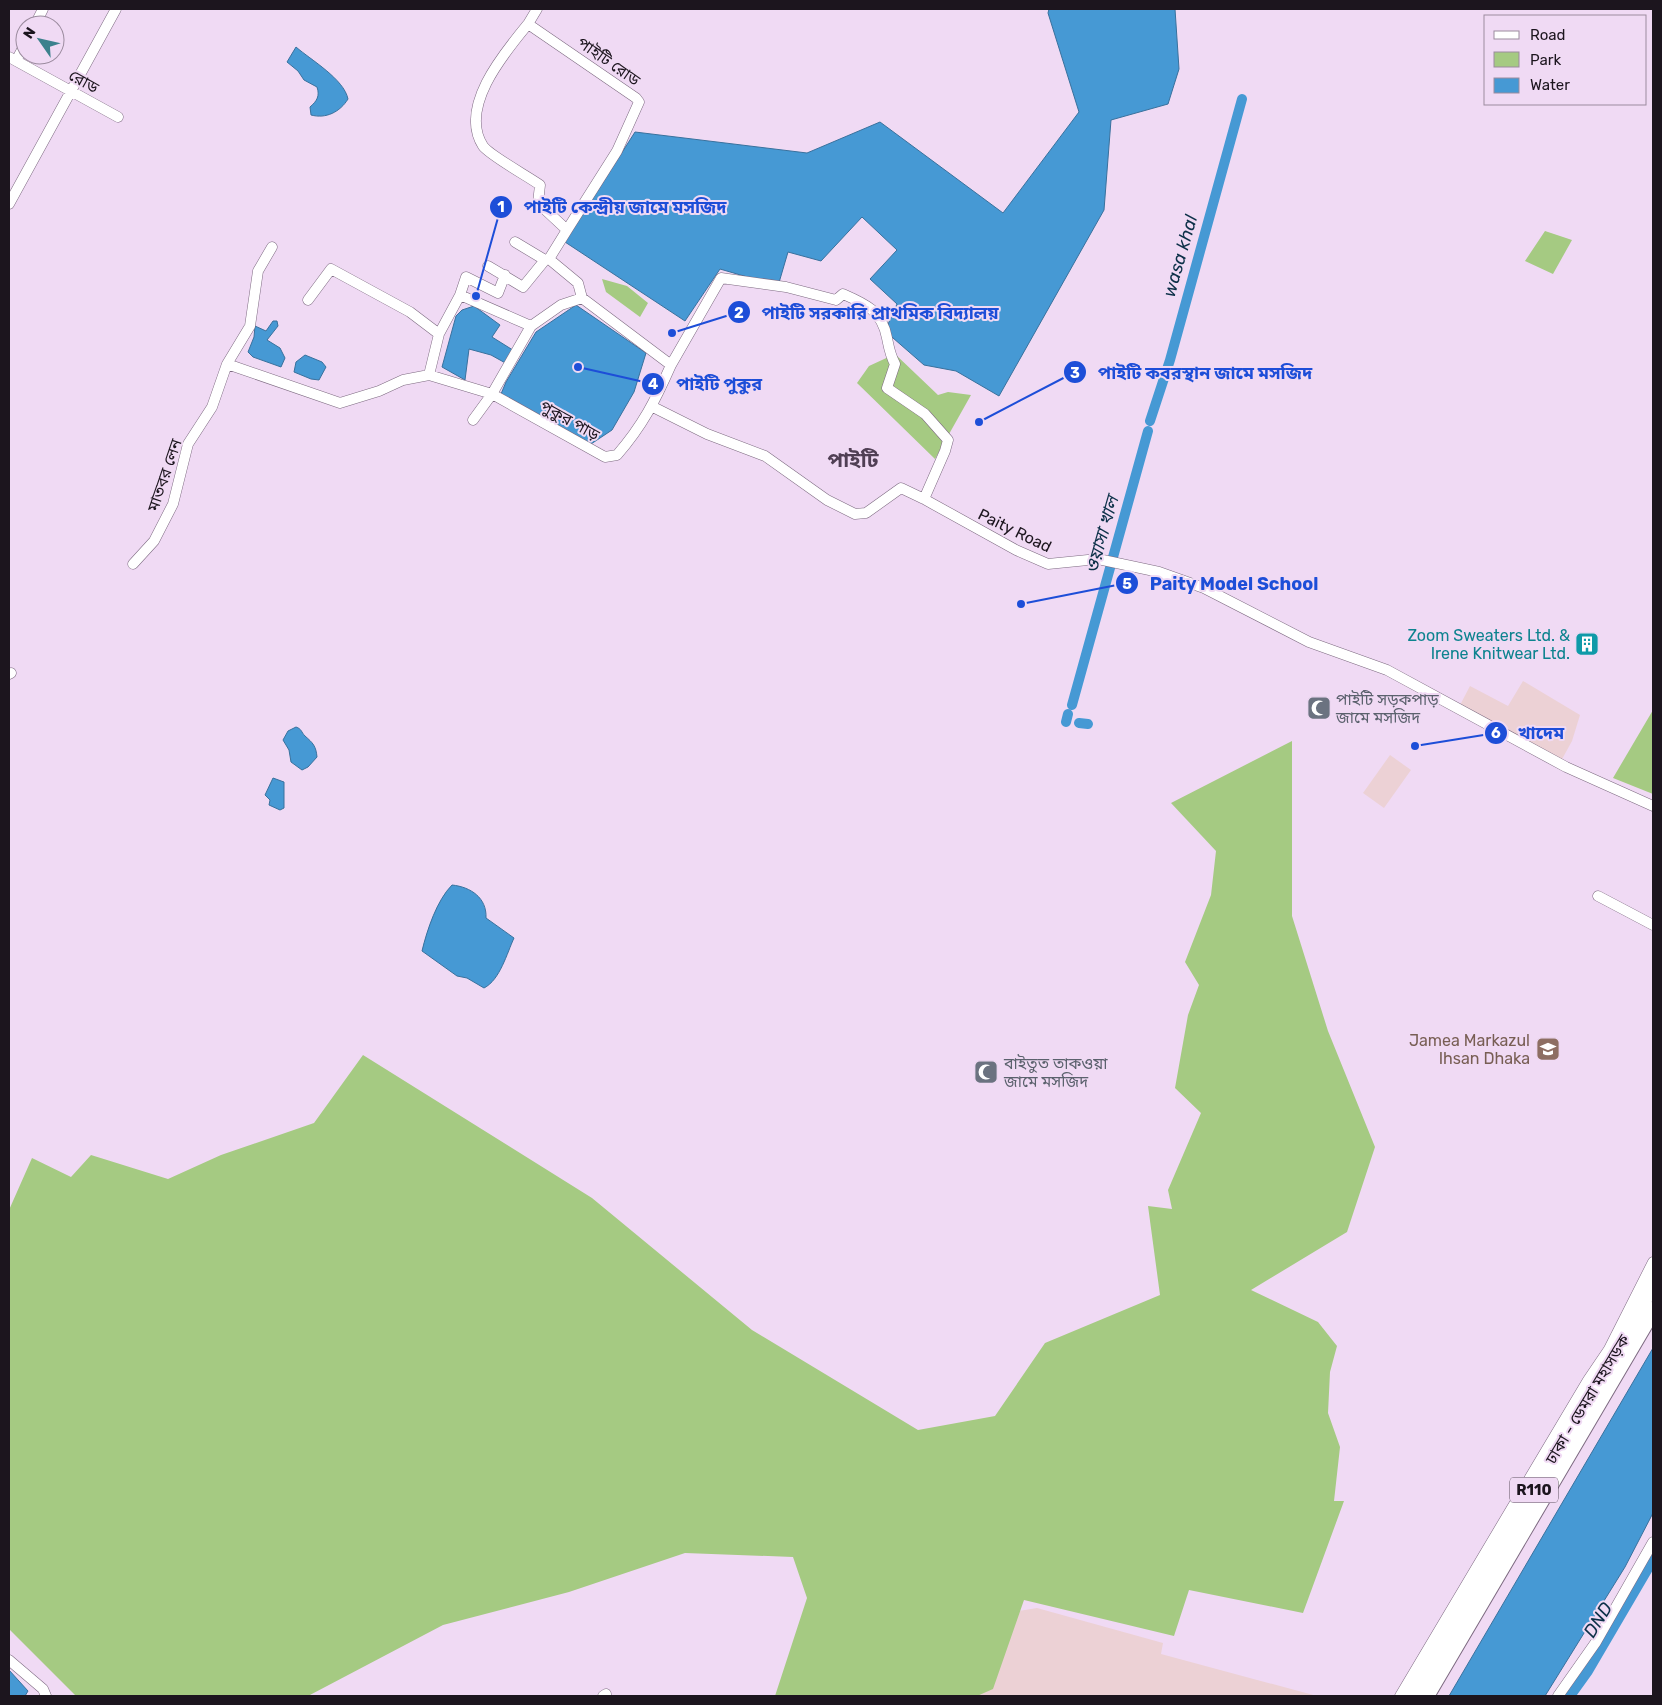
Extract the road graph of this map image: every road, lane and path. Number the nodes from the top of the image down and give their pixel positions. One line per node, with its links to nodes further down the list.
1 (116, 9): 5 (street)
2 (538, 9): 3 (street)
3 (528, 24): 8 (street); 8 (street, পাইটি রোড)
4 (12, 59): 5 (street, রোড)
5 (71, 90): 6 (street, রোড); 7 (street)
6 (118, 117)
7 (9, 204)
8 (567, 230): 11 (street)
9 (515, 242): 11 (street)
10 (272, 247): 19 (street, মাতবর লেন)
11 (547, 259): 13 (street); 15 (street)
12 (488, 266): 13 (street)
13 (505, 275): 14 (street)
14 (460, 295): 17 (street); 18 (street)
15 (582, 298): 17 (street); 20 (street)
16 (308, 300): 18 (street)
17 (531, 326): 22 (street)
18 (439, 334): 21 (street)
19 (227, 364): 21 (street); 26 (street, মাতবর লেন)
20 (671, 365): 23 (street, পুকুর পাড়); 25 (street, পুকুর পাড়)
21 (429, 376): 22 (street, পুকুর পাড়)
22 (492, 394): 23 (street, পুকুর পাড়); 24 (street)
23 (653, 407): 25 (street, Paity Road)
24 (473, 420)
25 (924, 499): 27 (street, Paity Road)
26 (134, 564)
27 (1653, 806)
28 (1598, 896): 29 (street)
29 (1653, 925)
30 (1653, 1262): 36 (street)
31 (1653, 1281): 37 (main road, ঢাকা - ডেমরা মহাসড়ক / R110)
32 (1653, 1310): 38 (main road, ঢাকা - ডেমরা মহাসড়ক / R110)
33 (1653, 1542): 39 (street)
34 (9, 1660): 35 (street)
35 (44, 1695)
36 (1400, 1696)
37 (1411, 1696)
38 (1426, 1696)
39 (1558, 1696)

